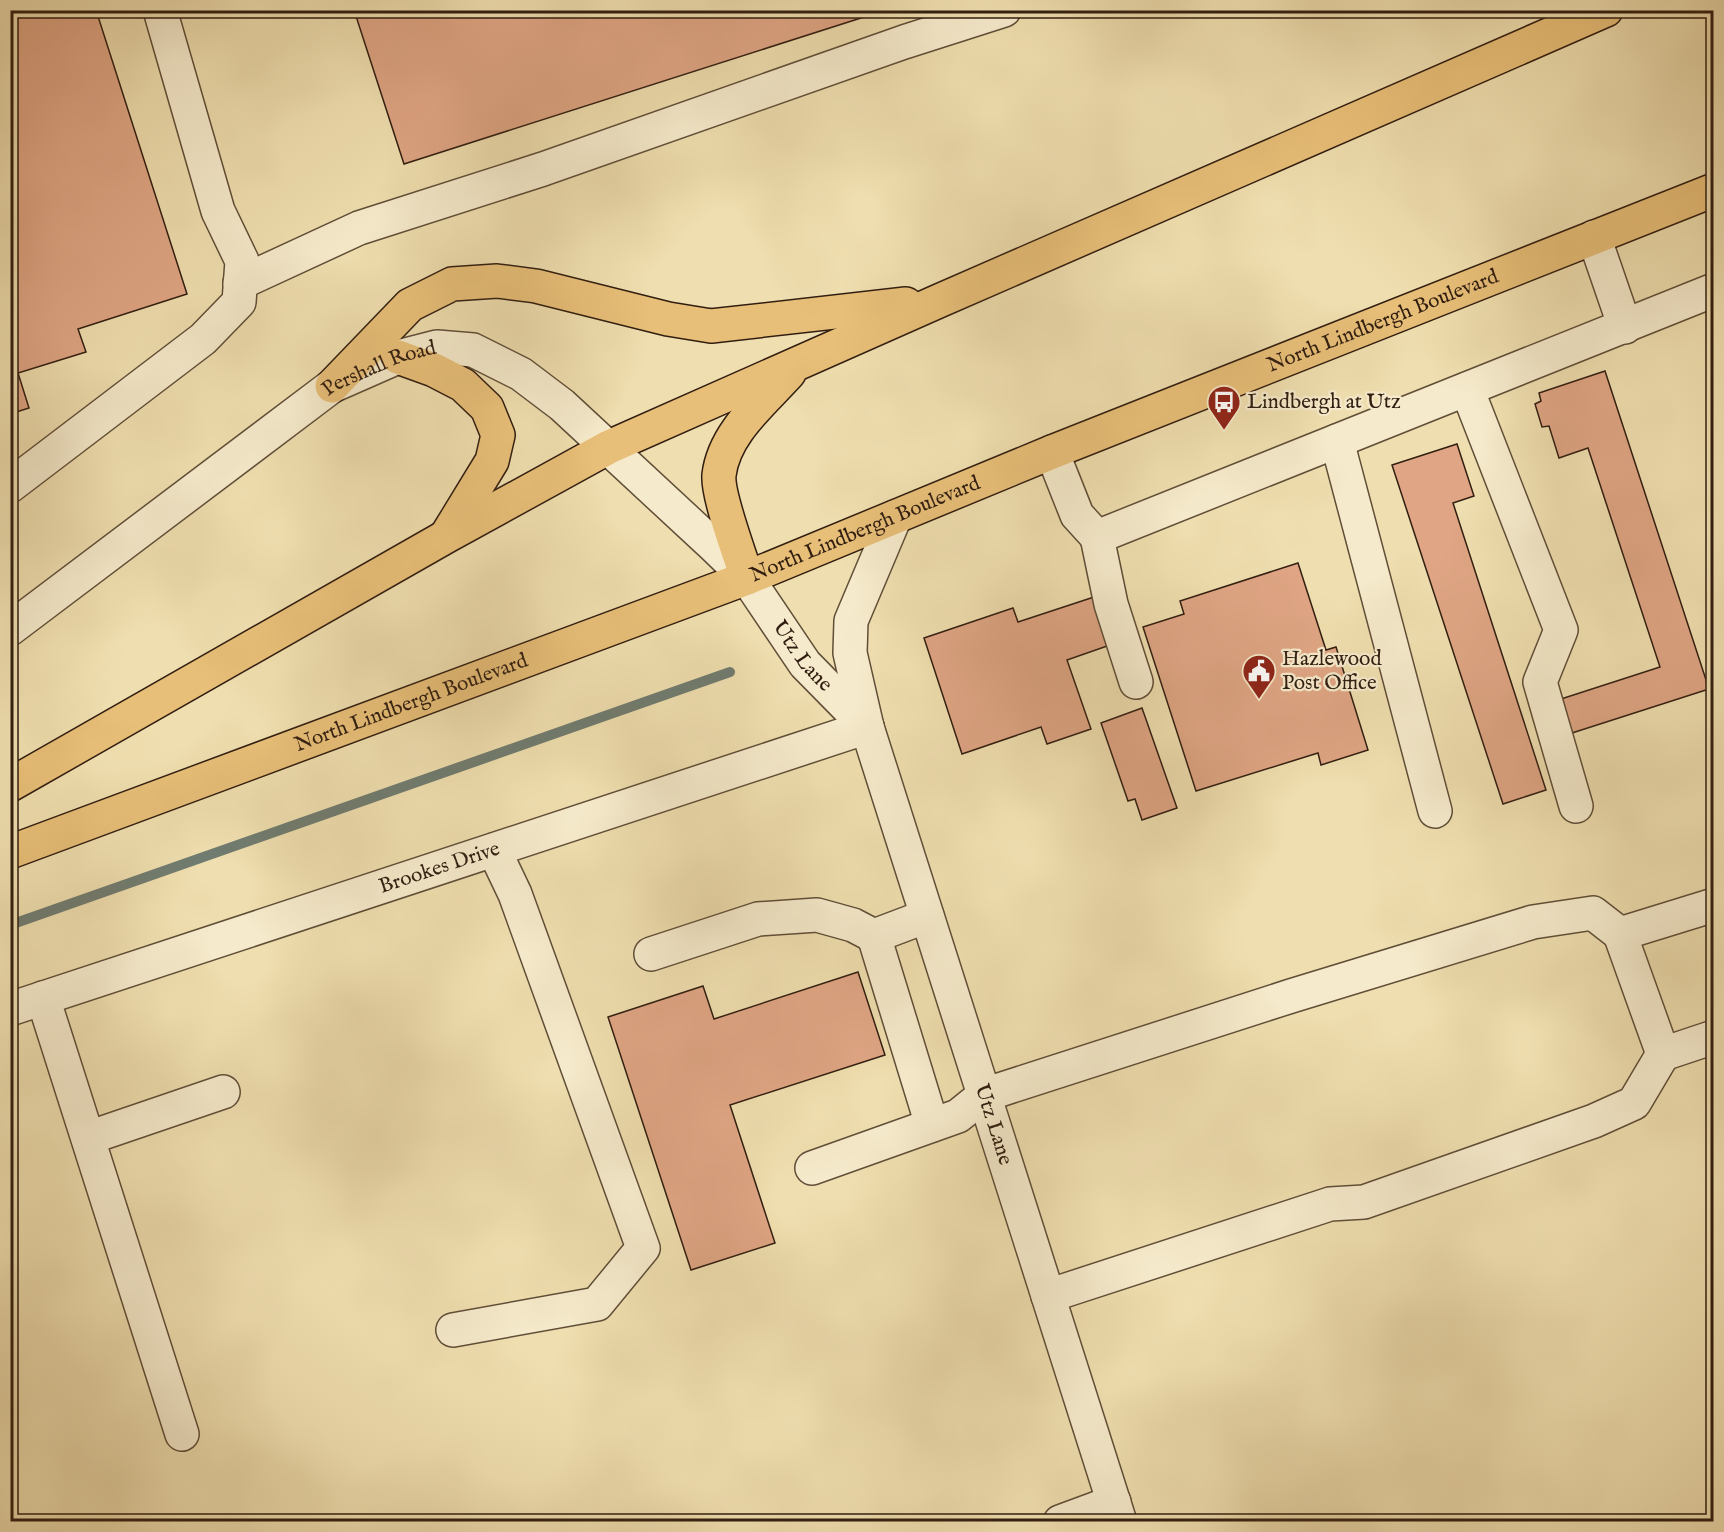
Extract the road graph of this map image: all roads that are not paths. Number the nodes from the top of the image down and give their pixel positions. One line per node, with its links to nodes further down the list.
1 (160, 10): 6 (street)
2 (1004, 10): 6 (street)
3 (1606, 10): 8 (highway)
4 (1713, 190): 5 (highway, North Lindbergh Boulevard)
5 (1594, 237): 9 (street); 16 (highway, North Lindbergh Boulevard)
6 (240, 283): 17 (street)
7 (1713, 290): 9 (street)
8 (941, 300): 11 (highway); 12 (highway)
9 (1625, 327): 13 (street)
10 (398, 357): 12 (street, Pershall Road); 15 (street, Pershall Road); 19 (highway)
11 (798, 363): 15 (highway); 21 (highway)
12 (332, 386): 22 (street, Pershall Road)
13 (1467, 389): 14 (street); 26 (street)
14 (1337, 441): 20 (street); 27 (street)
15 (609, 447): 19 (highway); 21 (street, Pershall Road)
16 (1052, 452): 18 (highway, North Lindbergh Boulevard); 20 (street)
17 (10, 486)
18 (895, 517): 21 (highway, North Lindbergh Boulevard); 24 (street, Utz Lane)
19 (447, 536): 25 (highway)
20 (1097, 537): 23 (street)
21 (747, 578): 24 (street, Utz Lane); 29 (highway, North Lindbergh Boulevard)
22 (10, 629)
23 (1136, 682)
24 (867, 727): 28 (street, Brookes Drive); 31 (street, Utz Lane)
25 (10, 784)
26 (1576, 806)
27 (1435, 811)
28 (494, 850): 35 (street, Brookes Drive); 45 (street)
29 (10, 852)
30 (1713, 905): 32 (street)
31 (927, 916): 33 (street); 40 (street, Utz Lane)
32 (1620, 934): 38 (street); 40 (street)
33 (874, 936): 34 (street); 41 (street)
34 (651, 954)
35 (43, 998): 36 (street, Brookes Drive); 42 (street)
36 (10, 1009)
37 (1713, 1037): 38 (street)
38 (1663, 1054): 44 (street)
39 (223, 1092): 42 (street)
40 (984, 1095): 41 (street); 44 (street, Utz Lane)
41 (932, 1125): 43 (street)
42 (88, 1138): 46 (street)
43 (812, 1168)
44 (1048, 1296): 47 (street, Utz Lane)
45 (453, 1330)
46 (182, 1434)
47 (1117, 1512): 48 (street)
48 (1060, 1521)

